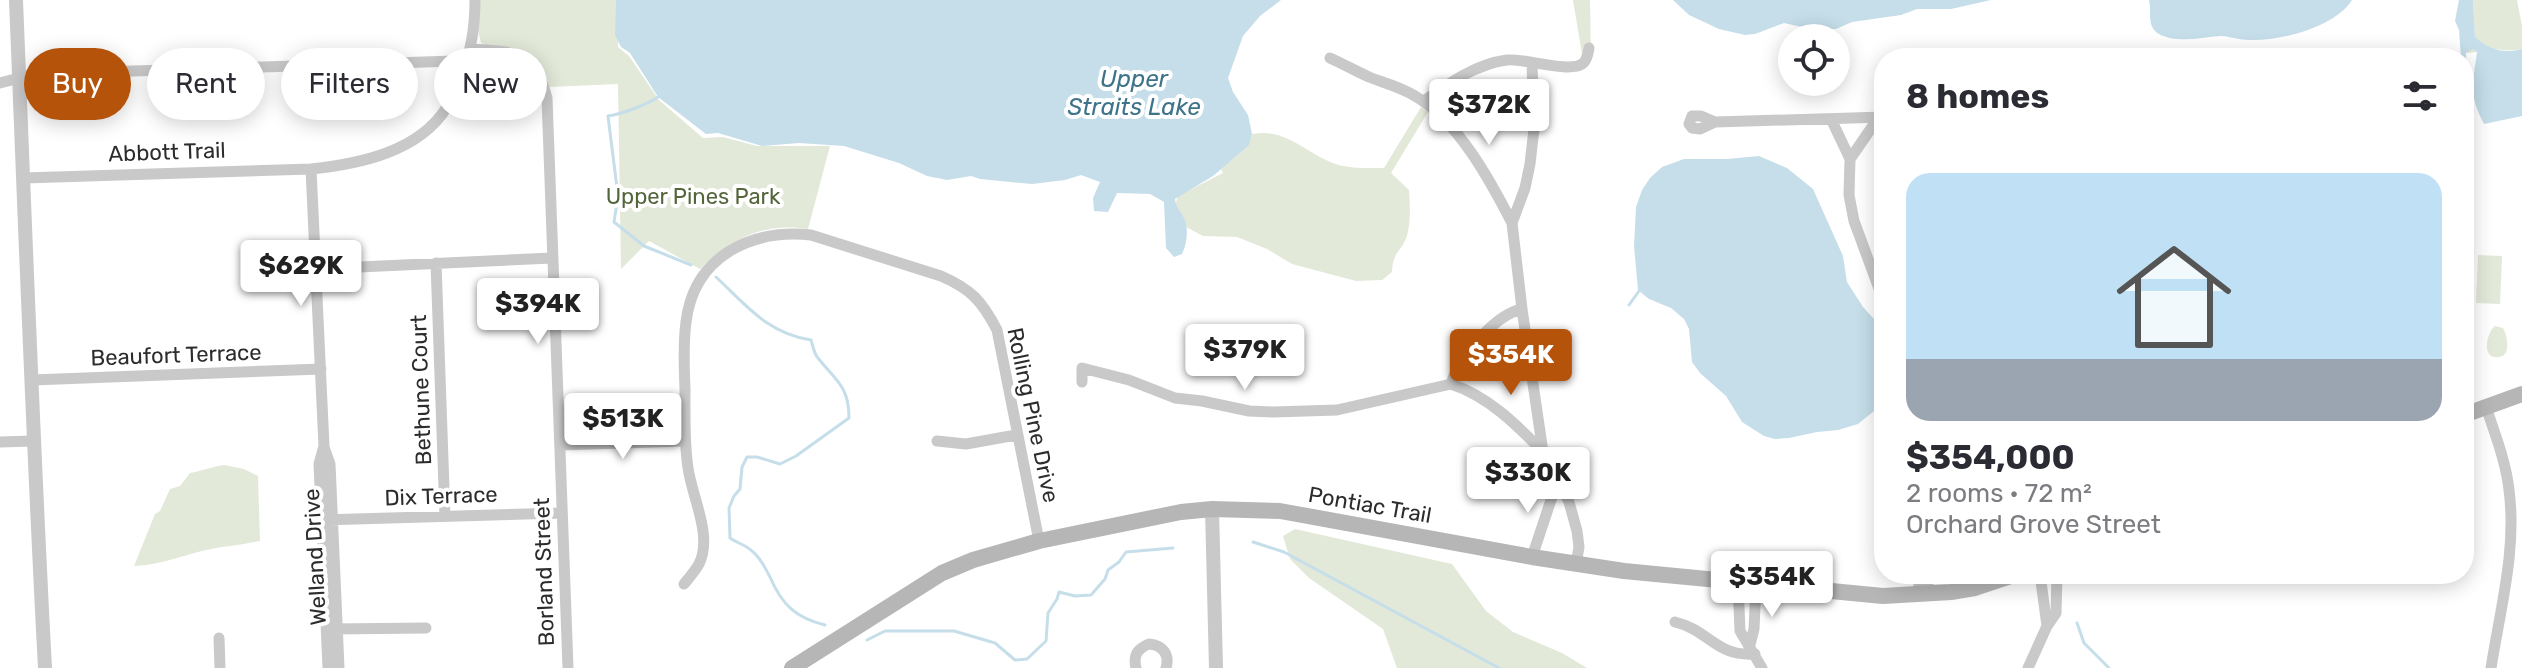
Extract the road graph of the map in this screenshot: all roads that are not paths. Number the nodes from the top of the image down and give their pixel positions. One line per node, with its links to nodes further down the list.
1 (16, 0): 8 (street)
2 (475, 0): 3 (street)
3 (471, 48)
4 (1589, 48): 7 (street)
5 (1330, 58): 10 (street)
6 (434, 62): 8 (street)
7 (1532, 63): 10 (street); 20 (street)
8 (19, 79): 9 (street); 19 (street)
9 (0, 83)
10 (1424, 101): 20 (street)
11 (547, 104): 21 (street, Borland Street)
12 (1874, 117): 13 (street)
13 (1831, 119): 15 (street); 17 (street)
14 (436, 120): 18 (street)
15 (1715, 122)
16 (1874, 126): 17 (street)
17 (1850, 159): 24 (street)
18 (311, 169): 19 (street, Abbott Trail); 23 (street, Welland Drive)
19 (24, 178): 27 (street)
20 (1512, 223): 25 (street)
21 (552, 258): 22 (street); 38 (street, Borland Street)
22 (436, 263): 23 (street); 44 (street, Bethune Court)
23 (317, 269): 26 (street, Welland Drive)
24 (1874, 275)
25 (1522, 309): 29 (street); 40 (street)
26 (321, 369): 27 (street, Beaufort Terrace); 39 (street, Welland Drive)
27 (32, 380): 34 (street)
28 (1082, 382): 29 (street)
29 (1451, 384): 40 (street)
30 (2522, 394): 31 (main road)
31 (2486, 407): 32 (main road); 76 (street)
32 (2474, 411)
33 (1016, 435): 35 (street, Rolling Pine Drive); 36 (street); 47 (street, Rolling Pine Drive)
34 (33, 441): 37 (street); 65 (street)
35 (685, 441): 38 (street); 51 (street, Rolling Pine Drive)
36 (937, 441)
37 (0, 442)
38 (560, 445): 43 (street, Borland Street)
39 (324, 446): 45 (street, Welland Drive); 46 (street, Welland Drive)
40 (1543, 452): 41 (street)
41 (1557, 482): 48 (street); 49 (street)
42 (1212, 509): 47 (main road, Pontiac Trail); 48 (main road, Pontiac Trail); 73 (street)
43 (562, 513): 44 (street, Dix Terrace); 69 (street, Borland Street)
44 (445, 516): 45 (street, Dix Terrace)
45 (334, 519): 46 (street, Dix Terrace); 62 (street, Welland Drive)
46 (321, 520): 62 (street, Welland Drive)
47 (1039, 541): 70 (main road, Pontiac Trail)
48 (1532, 557): 49 (main road, Pontiac Trail)
49 (1576, 564): 50 (main road, Pontiac Trail)
50 (1738, 583): 57 (main road, Pontiac Trail); 64 (street)
51 (684, 584)
52 (1921, 584): 58 (street)
53 (1926, 584): 58 (street)
54 (1987, 584): 58 (main road, Pontiac Trail)
55 (2041, 584): 60 (street)
56 (2057, 584): 60 (street)
57 (1756, 585): 58 (main road, Pontiac Trail); 64 (street)
58 (1924, 595)
59 (1675, 622): 64 (street)
60 (2047, 626): 75 (street)
61 (426, 628): 62 (street)
62 (332, 629): 67 (street, Welland Drive); 68 (street, Welland Drive)
63 (219, 638): 66 (street)
64 (1752, 649): 74 (street)
65 (45, 668)
66 (220, 668)
67 (328, 668)
68 (339, 668)
69 (568, 668)
70 (792, 668)
71 (1136, 668): 72 (street)
72 (1166, 668)
73 (1216, 668)
74 (1762, 668)
75 (2028, 668)
76 (2491, 668)

